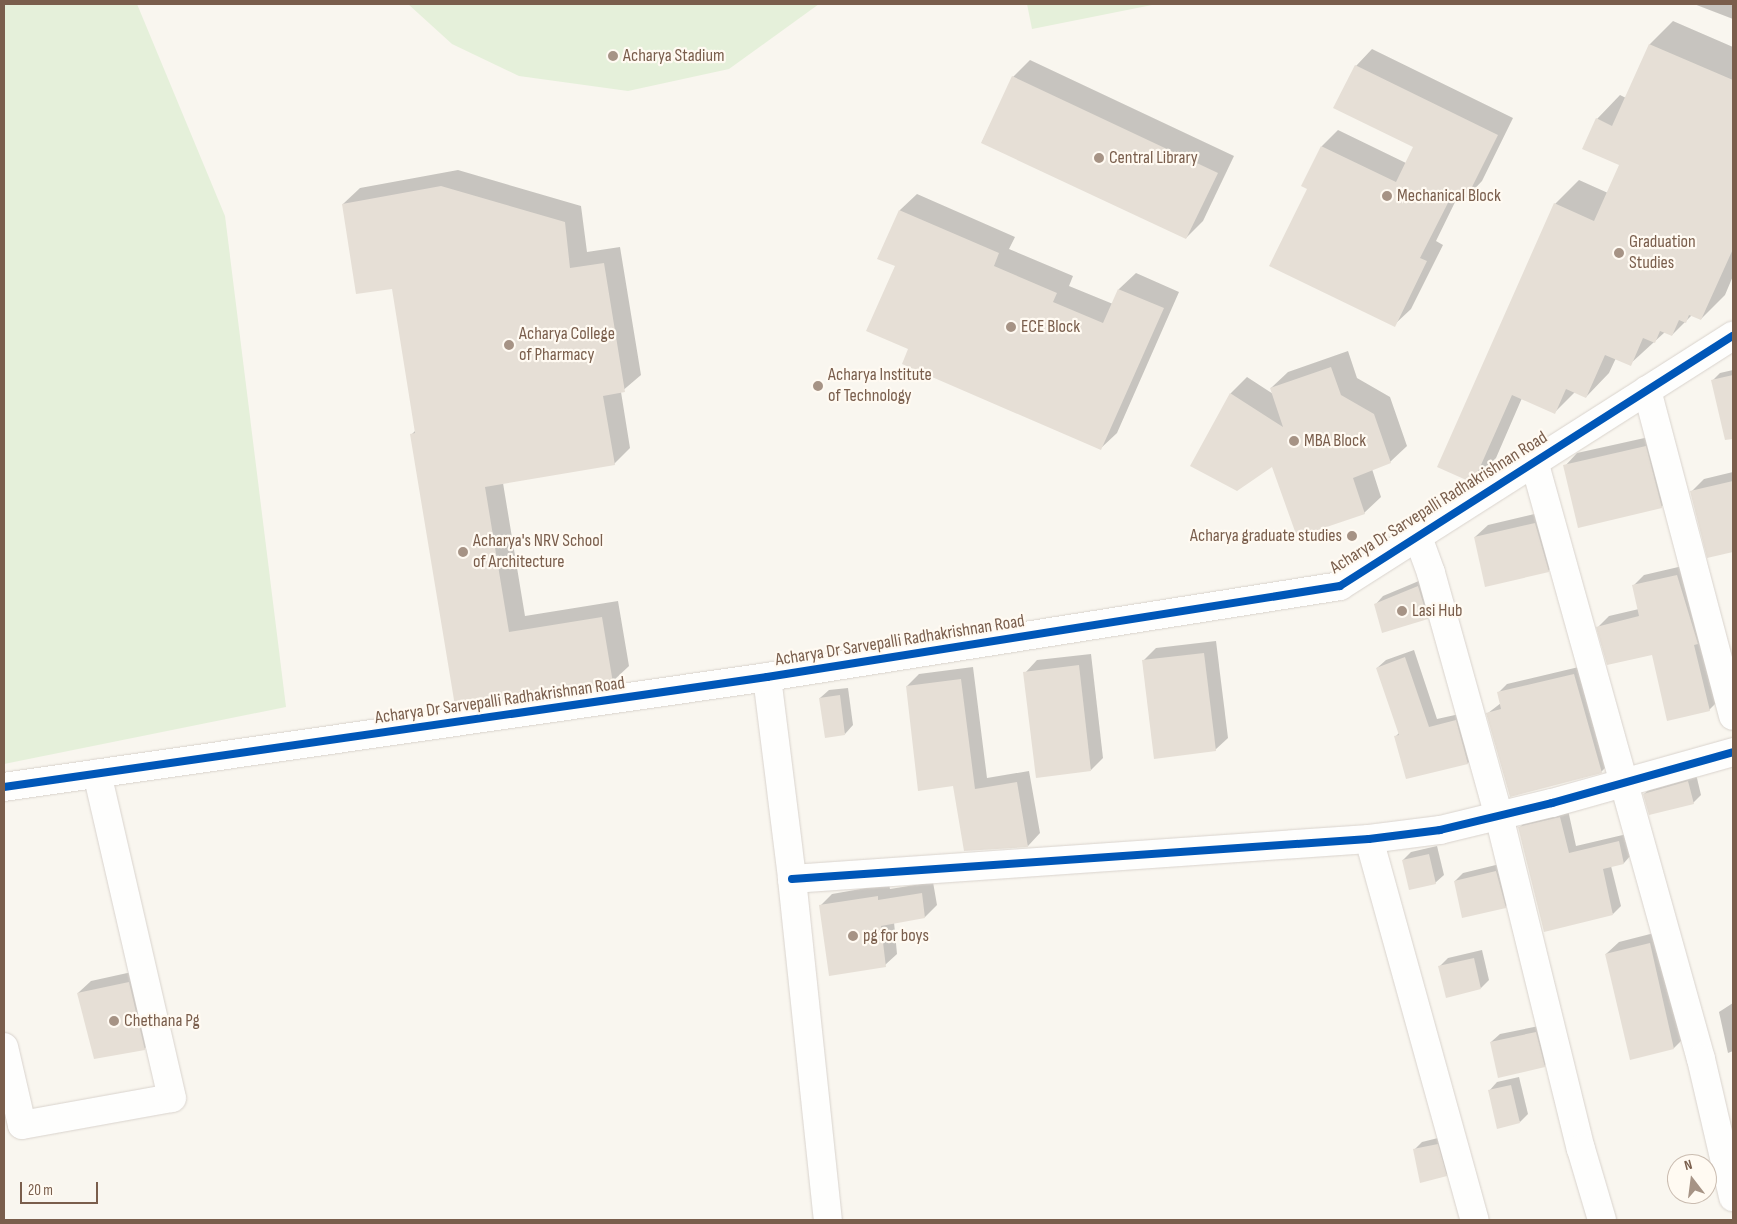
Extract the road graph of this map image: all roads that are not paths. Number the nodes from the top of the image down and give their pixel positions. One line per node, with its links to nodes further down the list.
1 (1733, 336): 2 (street, Acharya Dr Sarvepalli Radhakrishnan Road)
2 (1647, 390): 3 (street, Acharya Dr Sarvepalli Radhakrishnan Road); 6 (street)
3 (1534, 462): 4 (street, Acharya Dr Sarvepalli Radhakrishnan Road); 9 (street)
4 (1418, 537): 5 (street, Acharya Dr Sarvepalli Radhakrishnan Road); 11 (street)
5 (767, 678): 8 (street, Acharya Dr Sarvepalli Radhakrishnan Road); 13 (street)
6 (1733, 716)
7 (1733, 752): 9 (street)
8 (97, 774): 10 (street, Acharya Dr Sarvepalli Radhakrishnan Road); 14 (street)
9 (1623, 782): 11 (street); 15 (street)
10 (4, 787)
11 (1499, 816): 12 (street); 18 (street)
12 (1369, 839): 13 (street); 17 (street)
13 (792, 879): 16 (street)
14 (4, 1047)
15 (1733, 1197)
16 (828, 1220)
17 (1475, 1220)
18 (1602, 1220)

